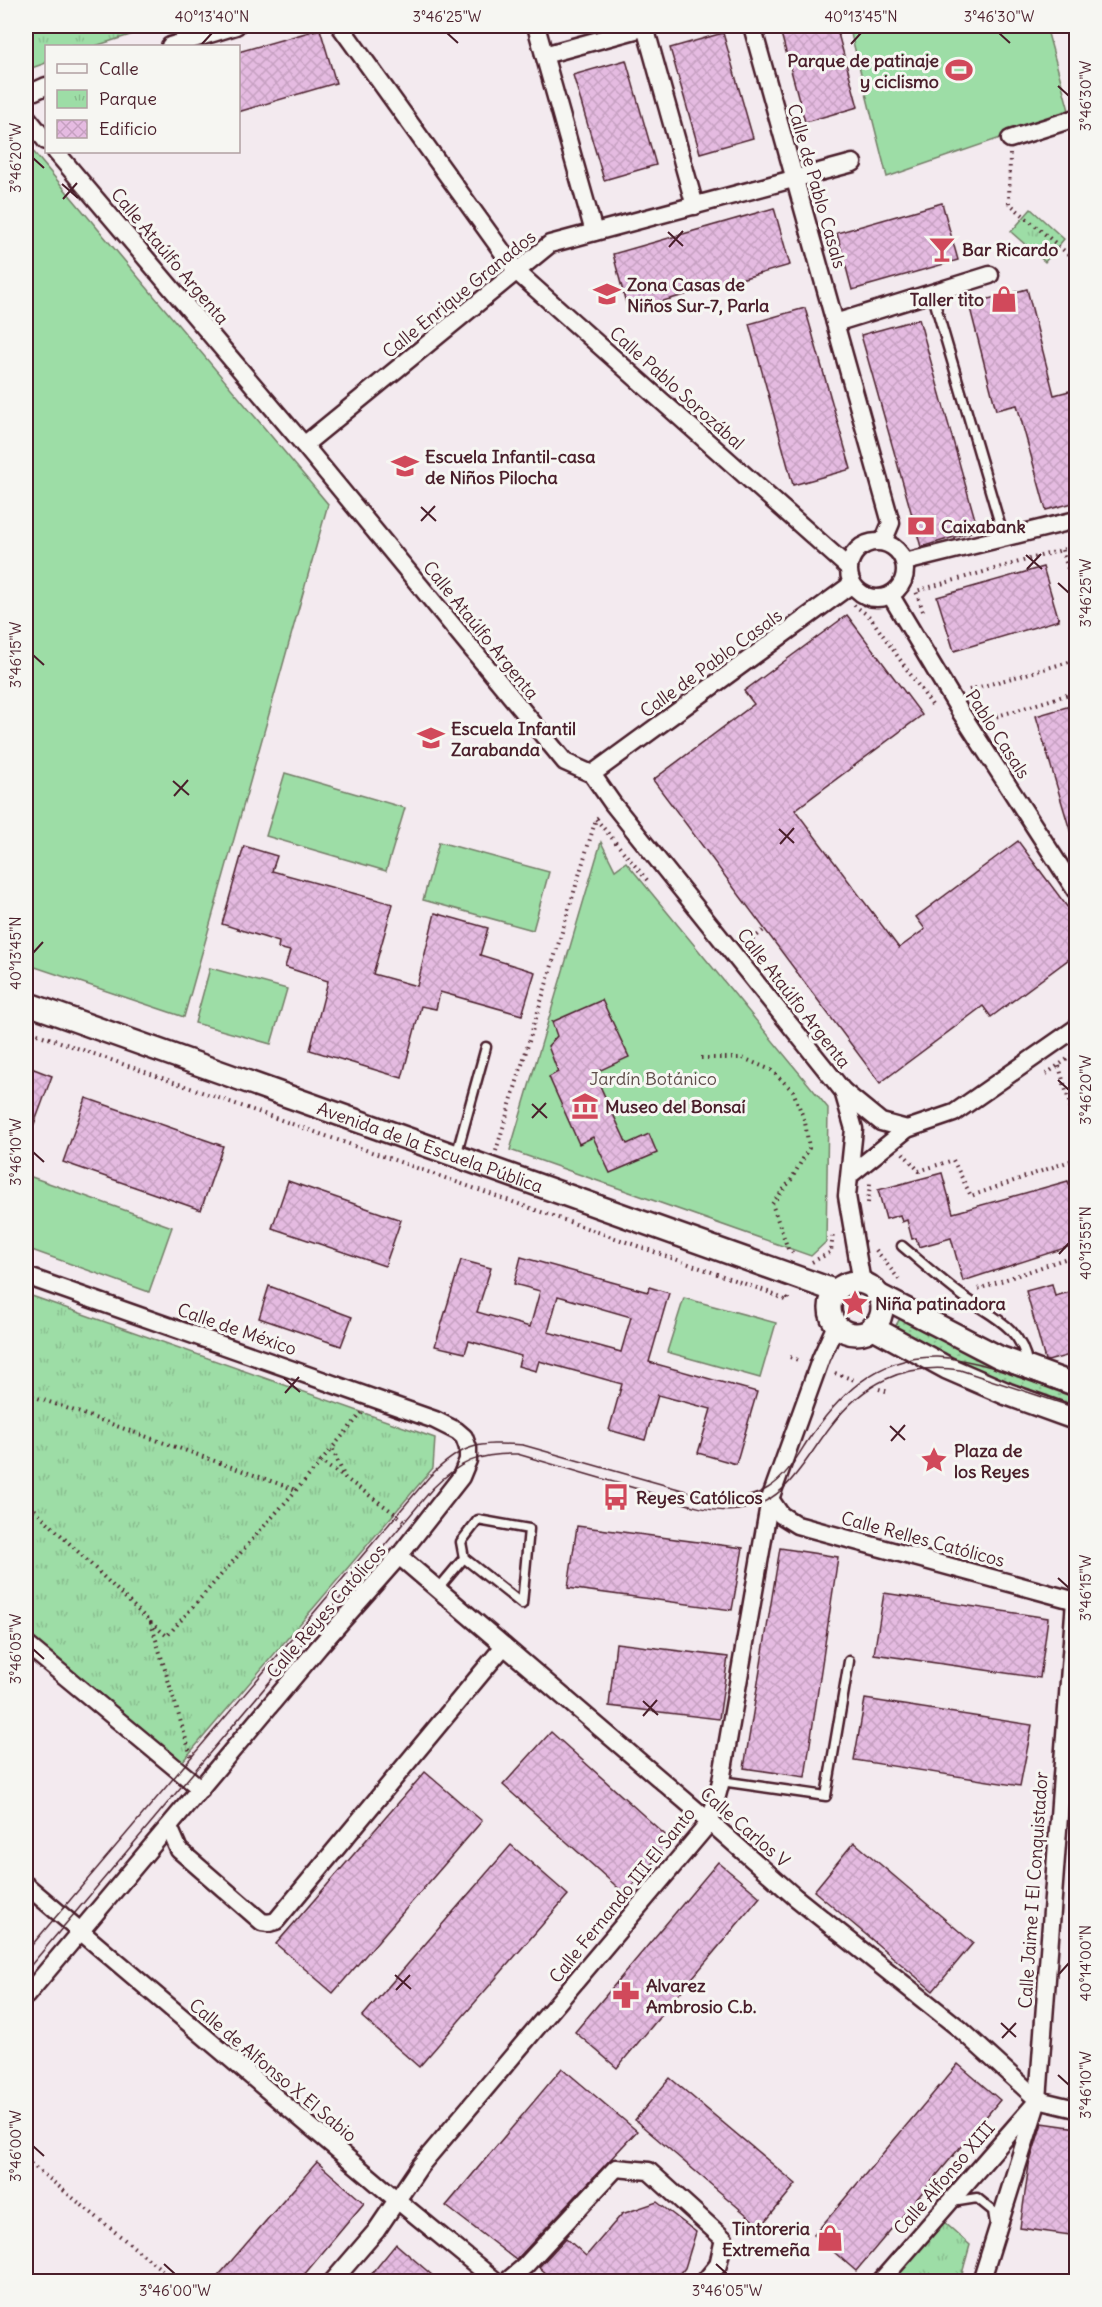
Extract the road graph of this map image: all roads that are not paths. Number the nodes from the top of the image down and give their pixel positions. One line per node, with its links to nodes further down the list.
1 (236, 26): 6 (street)
2 (340, 26): 19 (street, Calle Pablo Sorozábal)
3 (536, 26): 7 (street)
4 (647, 26): 7 (street); 17 (street)
5 (752, 26): 16 (street, Calle de Pablo Casals)
6 (173, 45)
7 (544, 56): 18 (street)
8 (45, 86): 9 (street)
9 (26, 95)
10 (26, 116): 13 (street)
11 (1077, 118): 12 (street)
12 (1010, 138)
13 (45, 140)
14 (57, 153): 23 (street, Calle Ataúlfo Argenta)
15 (853, 163): 16 (street, Calle Enrique Granados)
16 (795, 180): 17 (street, Calle Enrique Granados); 22 (street, Calle de Pablo Casals)
17 (695, 206): 18 (street, Calle Enrique Granados)
18 (594, 232): 19 (street, Calle Enrique Granados)
19 (517, 272): 23 (street, Calle Enrique Granados); 28 (street, Calle Pablo Sorozábal)
20 (990, 274): 21 (street)
21 (932, 293): 22 (street); 25 (lane)
22 (835, 323): 26 (street, Calle de Pablo Casals)
23 (304, 445): 30 (street, Calle Ataúlfo Argenta)
24 (1077, 520): 25 (street)
25 (1004, 538): 27 (street)
26 (883, 542): 27 (street); 28 (street)
27 (905, 562): 29 (street)
28 (851, 576): 29 (street); 30 (street, Calle de Pablo Casals)
29 (891, 596): 31 (street, Pablo Casals)
30 (592, 774): 35 (street, Calle Ataúlfo Argenta)
31 (1077, 891)
32 (26, 1003): 37 (street, Avenida de la Escuela Pública)
33 (1077, 1028): 36 (street)
34 (486, 1047): 37 (lane)
35 (843, 1091): 36 (street); 38 (street, Calle Ataúlfo Argenta)
36 (907, 1128): 38 (street)
37 (456, 1156): 42 (street, Avenida de la Escuela Pública)
38 (850, 1175): 41 (street)
39 (902, 1246): 45 (lane)
40 (26, 1276): 48 (street, Calle de México)
41 (870, 1288): 42 (street); 44 (street); 45 (street)
42 (836, 1291): 43 (street)
43 (836, 1324): 44 (street); 49 (street, Calle Fernando III El Santo)
44 (872, 1327): 47 (street)
45 (1028, 1369): 46 (street)
46 (1077, 1385)
47 (1077, 1419)
48 (435, 1420): 50 (street, Calle Reyes Católicos)
49 (770, 1499): 53 (street, Calle Relles Católicos); 57 (street, Calle Fernando III El Santo)
50 (399, 1556): 52 (street, Calle Carlos V); 58 (street, Calle Reyes Católicos)
51 (464, 1558): 51 (lane); 52 (lane)
52 (438, 1589): 55 (street, Calle Carlos V)
53 (1076, 1601): 64 (street, Calle Jaime I El Conquistador)
54 (26, 1644): 58 (street)
55 (504, 1646): 59 (street, Calle Carlos V); 60 (street)
56 (849, 1661): 57 (lane)
57 (721, 1781): 59 (street, Calle Fernando III El Santo)
58 (201, 1789): 60 (street, Calle Reyes Católicos)
59 (711, 1822): 64 (street, Calle Carlos V); 66 (street, Calle Fernando III El Santo)
60 (169, 1827): 62 (street, Calle Reyes Católicos)
61 (26, 1886): 62 (street, Calle de Alfonso X El Sabio)
62 (80, 1931): 63 (street, Calle Reyes Católicos); 66 (street, Calle de Alfonso X El Sabio)
63 (26, 1996)
64 (1038, 2100): 65 (street, Calle Carlos V); 67 (street, Calle Alfonso XIII); 68 (street, Calle Jaime I El Conquistador)
65 (1077, 2109)
66 (397, 2200): 69 (street, Calle Fernando III El Santo); 70 (street, Calle de Alfonso X El Sabio)
67 (950, 2203): 68 (lane); 73 (street, Calle Alfonso XIII)
68 (996, 2234): 74 (street, Calle Jaime I El Conquistador)
69 (332, 2282)
70 (497, 2282)
71 (506, 2282): 72 (street)
72 (704, 2282)
73 (880, 2282)
74 (981, 2282)

